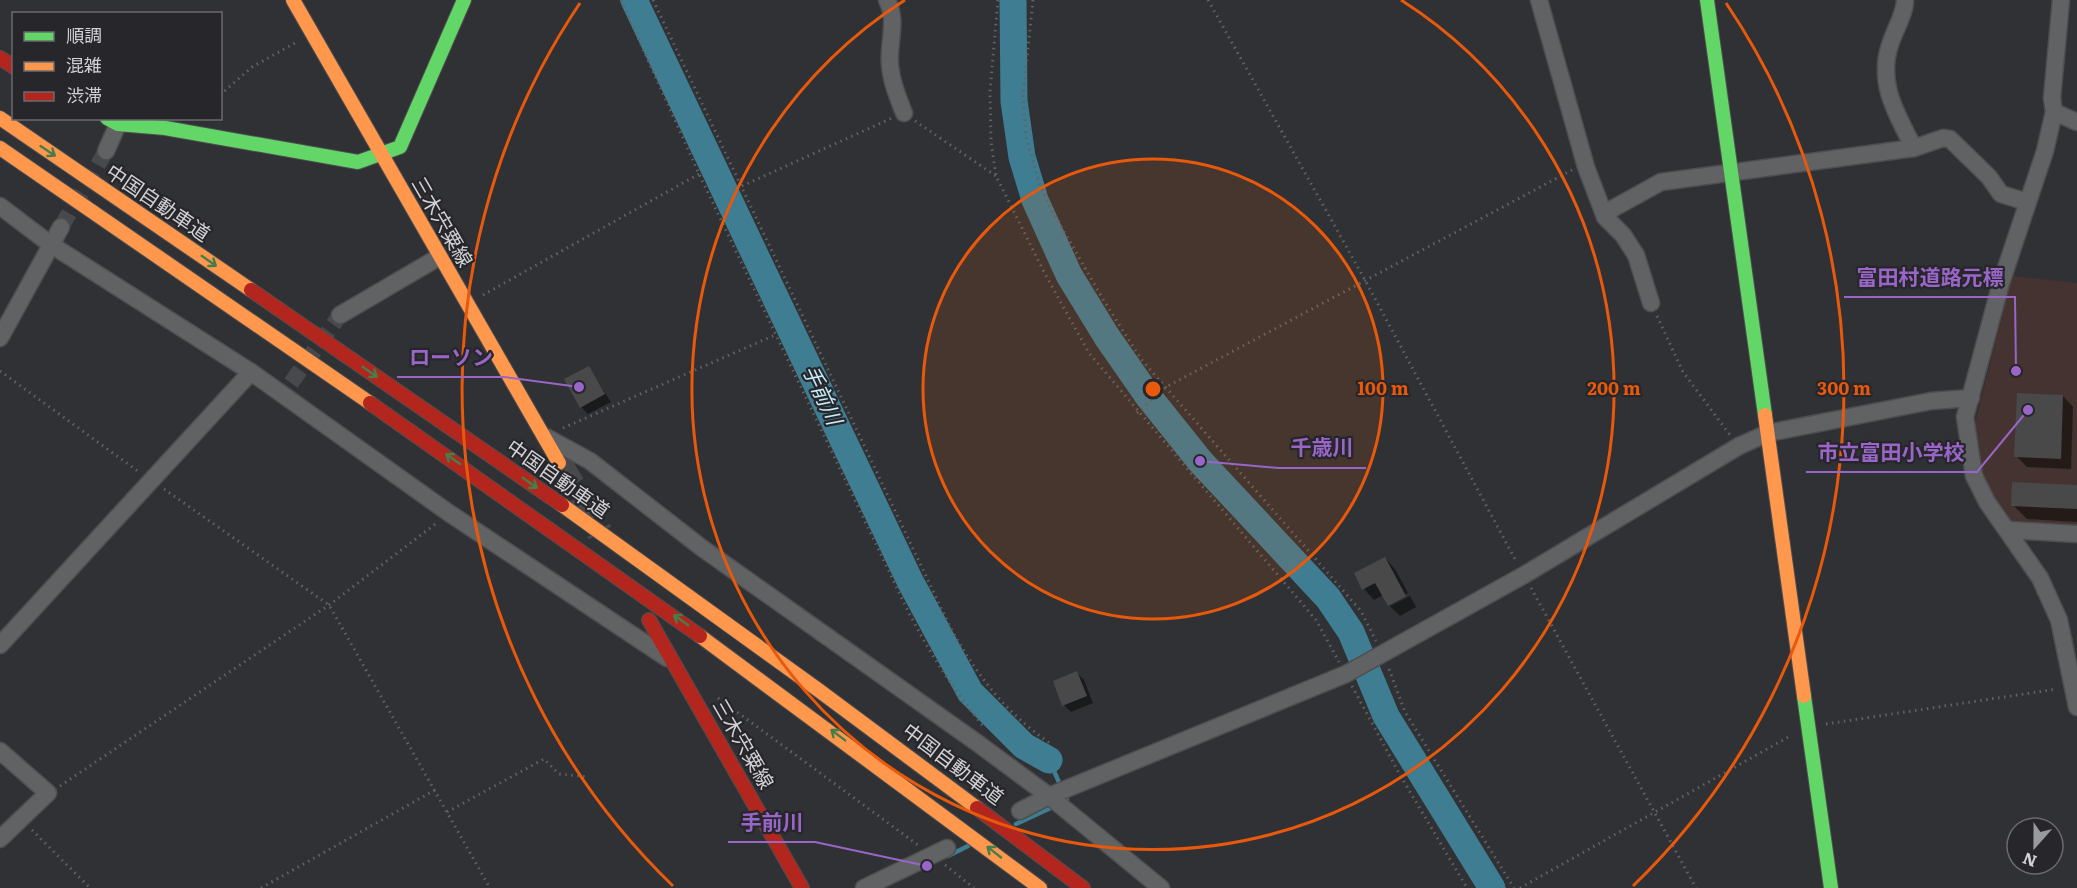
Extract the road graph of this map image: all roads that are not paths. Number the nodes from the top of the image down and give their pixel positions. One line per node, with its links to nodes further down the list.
1 (293, 0): 16 (main road, 三木宍粟線)
2 (464, 0): 16 (main road)
3 (888, 0): 8 (street)
4 (1539, 0): 20 (street)
5 (1707, 0): 17 (main road)
6 (1905, 0): 14 (street)
7 (2061, 0): 9 (street)
8 (904, 112)
9 (2054, 112): 12 (street); 18 (street)
10 (0, 118): 46 (main road, 中国自動車道, one-way to 46)
11 (112, 121): 15 (street); 16 (main road)
12 (2077, 122)
13 (0, 148): 45 (main road, one-way to 13)
14 (1914, 148): 17 (street); 18 (street)
15 (106, 151)
16 (380, 154): 23 (main road, 三木宍粟線)
17 (1731, 173): 20 (street); 29 (main road)
18 (2027, 202): 28 (street)
19 (0, 206): 22 (street)
20 (1605, 217): 24 (street)
21 (61, 227): 22 (street)
22 (50, 244): 26 (street); 27 (street)
23 (439, 257): 25 (street); 30 (main road, 三木宍粟線)
24 (1651, 303)
25 (340, 315)
26 (0, 338)
27 (251, 372): 35 (street); 36 (street)
28 (1971, 399): 29 (street); 32 (street)
29 (1768, 433): 39 (street); 48 (main road)
30 (544, 436): 31 (main road, 三木宍粟線); 39 (street)
31 (559, 463)
32 (2009, 530): 33 (street); 37 (street)
33 (2077, 534)
34 (650, 620): 36 (main road, 三木宍粟線)
35 (0, 645)
36 (674, 663): 43 (main road, 三木宍粟線)
37 (2077, 707)
38 (0, 751): 41 (street)
39 (1049, 796): 40 (street); 47 (street)
40 (1020, 811)
41 (0, 839)
42 (940, 852): 44 (street)
43 (802, 888)
44 (864, 888)
45 (1040, 888)
46 (1083, 888)
47 (1161, 888)
48 (1831, 888)

